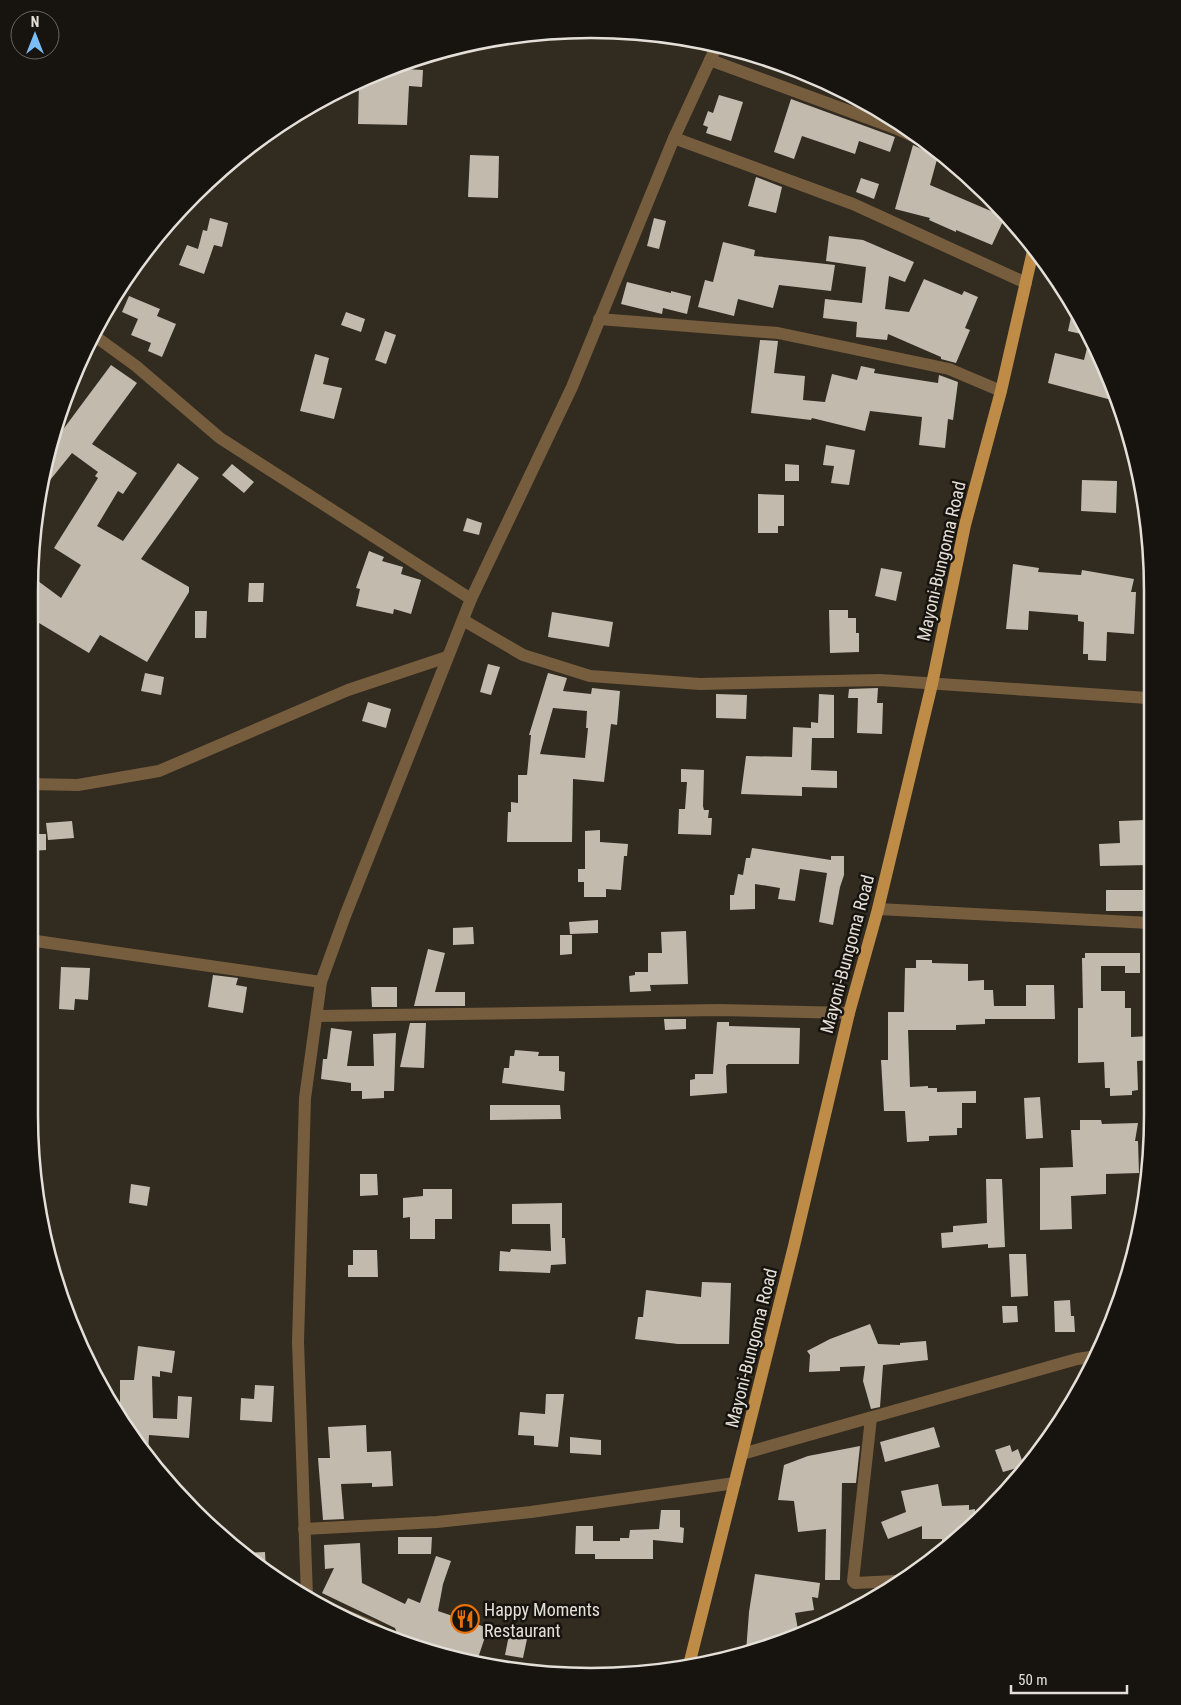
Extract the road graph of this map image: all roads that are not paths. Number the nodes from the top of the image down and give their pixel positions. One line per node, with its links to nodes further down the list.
1 (714, 52): 2 (street)
2 (710, 60): 3 (street); 4 (street)
3 (890, 126)
4 (674, 138): 6 (street); 7 (street)
5 (1032, 258): 6 (main road, Mayoni-Bungoma Road)
6 (1026, 283): 9 (main road, Mayoni-Bungoma Road)
7 (599, 319): 9 (street); 10 (street)
8 (99, 339): 10 (street)
9 (1001, 391): 13 (main road, Mayoni-Bungoma Road)
10 (470, 599): 11 (street)
11 (463, 620): 12 (street); 13 (street)
12 (447, 657): 15 (street); 19 (street)
13 (932, 684): 14 (street); 16 (main road, Mayoni-Bungoma Road)
14 (1144, 698)
15 (38, 784)
16 (878, 909): 17 (street); 20 (main road, Mayoni-Bungoma Road)
17 (1144, 923)
18 (38, 941): 19 (street)
19 (322, 982): 21 (street)
20 (849, 1013): 21 (street); 24 (main road, Mayoni-Bungoma Road)
21 (318, 1016): 26 (street)
22 (1087, 1358): 23 (street)
23 (871, 1418): 24 (street); 27 (street)
24 (742, 1454): 25 (main road, Mayoni-Bungoma Road)
25 (735, 1483): 26 (street); 29 (main road, Mayoni-Bungoma Road)
26 (304, 1529): 28 (street)
27 (886, 1581)
28 (307, 1588)
29 (692, 1658)

